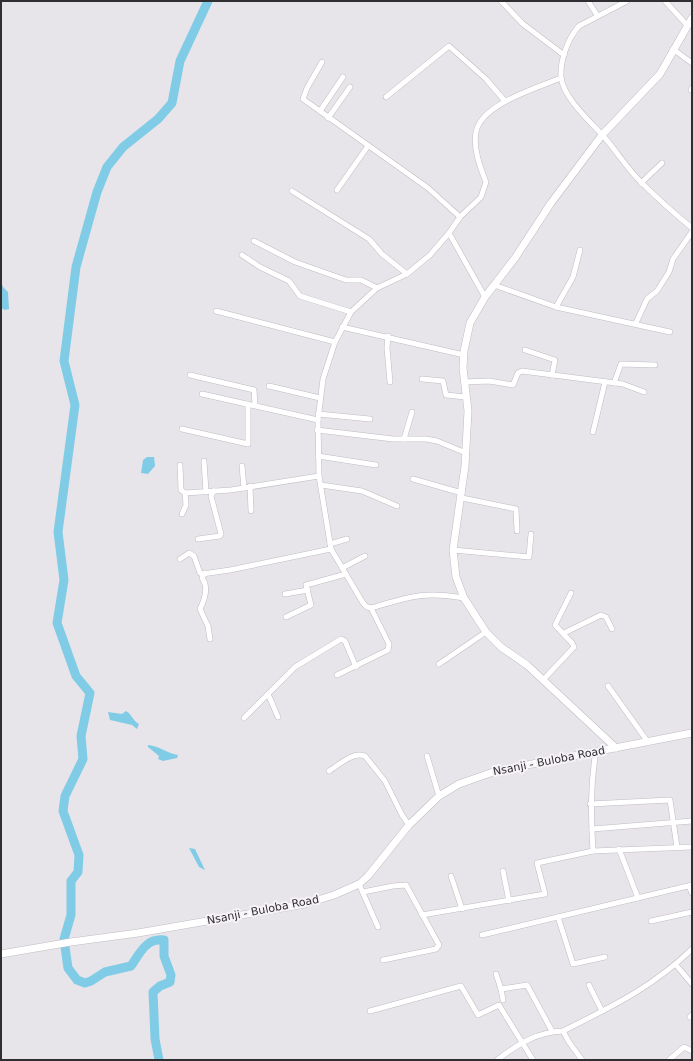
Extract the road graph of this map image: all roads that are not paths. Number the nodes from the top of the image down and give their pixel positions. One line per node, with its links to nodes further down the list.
1 (501, 1): 9 (street)
2 (588, 1): 5 (street)
3 (627, 1): 5 (street)
4 (665, 1): 7 (street)
5 (597, 16): 9 (street)
6 (692, 18): 7 (street)
7 (688, 25): 8 (street)
8 (673, 49): 11 (street); 19 (street)
9 (564, 55): 13 (street)
10 (322, 62): 17 (street)
11 (692, 63)
12 (343, 77): 17 (street)
13 (561, 78): 16 (street); 19 (street)
14 (350, 87): 18 (street)
15 (386, 97): 16 (street)
16 (504, 100): 25 (street)
17 (320, 111): 18 (street)
18 (328, 118): 20 (street)
19 (602, 135): 22 (street); 33 (street)
20 (368, 146): 23 (street); 25 (street)
21 (662, 163): 22 (street)
22 (641, 183): 26 (street)
23 (337, 190)
24 (292, 191): 32 (street)
25 (460, 217): 28 (street)
26 (692, 228)
27 (692, 232): 39 (street)
28 (449, 233): 32 (street); 35 (street)
29 (254, 241): 34 (street)
30 (580, 250): 36 (street)
31 (242, 255): 38 (street)
32 (407, 274): 34 (street)
33 (494, 285): 35 (street); 36 (street)
34 (377, 288): 38 (street)
35 (485, 298): 45 (street)
36 (556, 307): 39 (street)
37 (216, 311): 43 (street)
38 (351, 312): 40 (street)
39 (636, 323): 41 (street)
40 (342, 327): 42 (street); 43 (street)
41 (670, 332)
42 (388, 336): 45 (street); 50 (street)
43 (335, 342): 58 (street)
44 (525, 350): 47 (street)
45 (464, 355): 51 (street)
46 (655, 365): 53 (street)
47 (552, 374): 51 (street); 52 (street)
48 (190, 375): 60 (street)
49 (422, 379): 57 (street)
50 (390, 382)
51 (464, 382): 57 (street)
52 (605, 382): 53 (street); 66 (street)
53 (614, 383): 55 (street)
54 (269, 386): 58 (street)
55 (644, 392)
56 (202, 394): 59 (street)
57 (466, 397): 68 (street)
58 (320, 398): 62 (street)
59 (248, 404): 60 (street); 64 (street)
60 (255, 405): 62 (street)
61 (412, 412): 67 (street)
62 (318, 417): 63 (street); 65 (street)
63 (370, 419)
64 (182, 429)
65 (317, 430): 67 (street); 69 (street)
66 (593, 432)
67 (404, 438): 68 (street)
68 (466, 453): 82 (street)
69 (318, 456): 71 (street); 74 (street)
70 (204, 461): 80 (street)
71 (376, 464)
72 (180, 465): 81 (street)
73 (242, 466): 78 (street)
74 (319, 476): 76 (street); 77 (street)
75 (414, 479): 82 (street)
76 (321, 485): 83 (street); 90 (street)
77 (250, 486): 78 (street); 84 (street)
78 (244, 488): 79 (street)
79 (214, 491): 80 (street); 88 (street)
80 (206, 492): 81 (street)
81 (185, 493): 85 (street)
82 (462, 495): 86 (street); 91 (street)
83 (397, 506)
84 (252, 511)
85 (182, 514)
86 (517, 531)
87 (531, 534): 91 (street)
88 (198, 539)
89 (347, 539): 90 (street)
90 (331, 546): 94 (street); 95 (street)
91 (453, 550): 100 (street)
92 (365, 556): 94 (street)
93 (180, 559): 95 (street)
94 (342, 568): 96 (street)
95 (205, 573): 106 (street)
96 (346, 574): 97 (street); 101 (street)
97 (308, 590): 99 (street); 102 (street)
98 (571, 593): 105 (street)
99 (285, 594)
100 (464, 598): 101 (street); 104 (street)
101 (371, 608): 108 (street)
102 (286, 617)
103 (612, 629): 105 (street)
104 (486, 632): 107 (street); 110 (street)
105 (564, 633): 110 (street)
106 (210, 639)
107 (439, 664)
108 (356, 667): 109 (street); 112 (street)
109 (337, 675)
110 (544, 680): 117 (street)
111 (608, 686): 116 (street)
112 (268, 694): 113 (street); 114 (street)
113 (278, 717)
114 (244, 718)
115 (692, 732): 116 (street, Nsanji - Buloba Road)
116 (648, 742): 117 (street, Nsanji - Buloba Road)
117 (616, 748): 118 (street, Nsanji - Buloba Road)
118 (596, 752): 121 (street, Nsanji - Buloba Road); 122 (street)
119 (427, 756): 121 (street)
120 (329, 771): 125 (street)
121 (439, 796): 125 (street, Nsanji - Buloba Road)
122 (590, 804): 124 (street); 126 (street)
123 (692, 821): 124 (street)
124 (673, 823): 126 (street); 127 (street)
125 (409, 825): 133 (street, Nsanji - Buloba Road)
126 (592, 828): 130 (street)
127 (676, 847): 128 (street); 129 (street)
128 (692, 847)
129 (619, 849): 130 (street); 137 (street)
130 (593, 851): 138 (street)
131 (503, 871): 138 (street)
132 (451, 876): 139 (street)
133 (359, 884): 135 (street); 147 (street, Nsanji - Buloba Road)
134 (691, 886): 136 (street); 137 (street)
135 (363, 892): 141 (street); 144 (street)
136 (692, 893)
137 (638, 898): 142 (street)
138 (509, 901): 139 (street)
139 (462, 909): 141 (street)
140 (692, 912): 143 (street)
141 (422, 915): 149 (street)
142 (558, 917): 145 (street); 148 (street)
143 (651, 921)
144 (378, 927)
145 (482, 935)
146 (692, 949): 150 (street)
147 (1, 954)
148 (605, 957)
149 (383, 960)
150 (676, 965): 152 (street); 157 (street)
151 (496, 974): 154 (street)
152 (692, 984)
153 (589, 985): 157 (street)
154 (501, 989): 155 (street); 158 (street)
155 (503, 1000)
156 (370, 1011): 160 (street)
157 (602, 1011): 159 (street)
158 (552, 1031): 159 (street); 160 (street)
159 (563, 1031): 164 (street)
160 (523, 1041): 162 (street); 163 (street)
161 (692, 1051): 165 (street)
162 (497, 1060)
163 (533, 1060)
164 (582, 1060)
165 (669, 1060)

